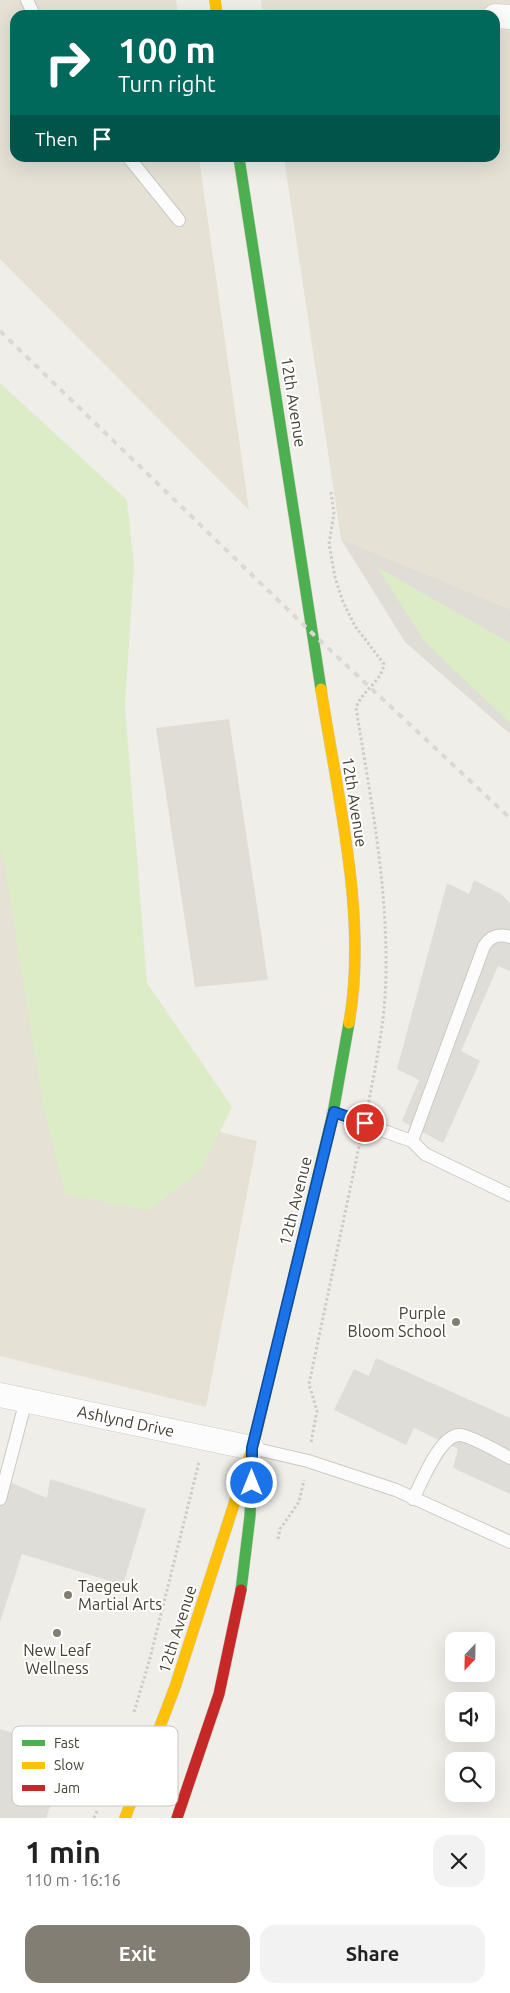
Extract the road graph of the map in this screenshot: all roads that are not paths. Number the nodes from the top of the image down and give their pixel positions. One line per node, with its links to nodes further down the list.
1 (132, 162): 3 (lane)
2 (240, 162): 5 (street, 12th Avenue)
3 (179, 220)
4 (510, 937): 6 (lane)
5 (334, 1112): 6 (lane); 10 (street, 12th Avenue)
6 (412, 1142): 7 (lane)
7 (510, 1194)
8 (0, 1395): 9 (street, Ashlynd Drive)
9 (26, 1400): 10 (street, Ashlynd Drive); 12 (lane)
10 (252, 1448): 13 (lane); 15 (street, 12th Avenue); 18 (street, 12th Avenue)
11 (510, 1458): 13 (lane)
12 (0, 1499)
13 (414, 1499): 14 (lane)
14 (510, 1542)
15 (161, 1726)
16 (130, 1806): 17 (street, 12th Avenue)
17 (125, 1818)
18 (177, 1818)

